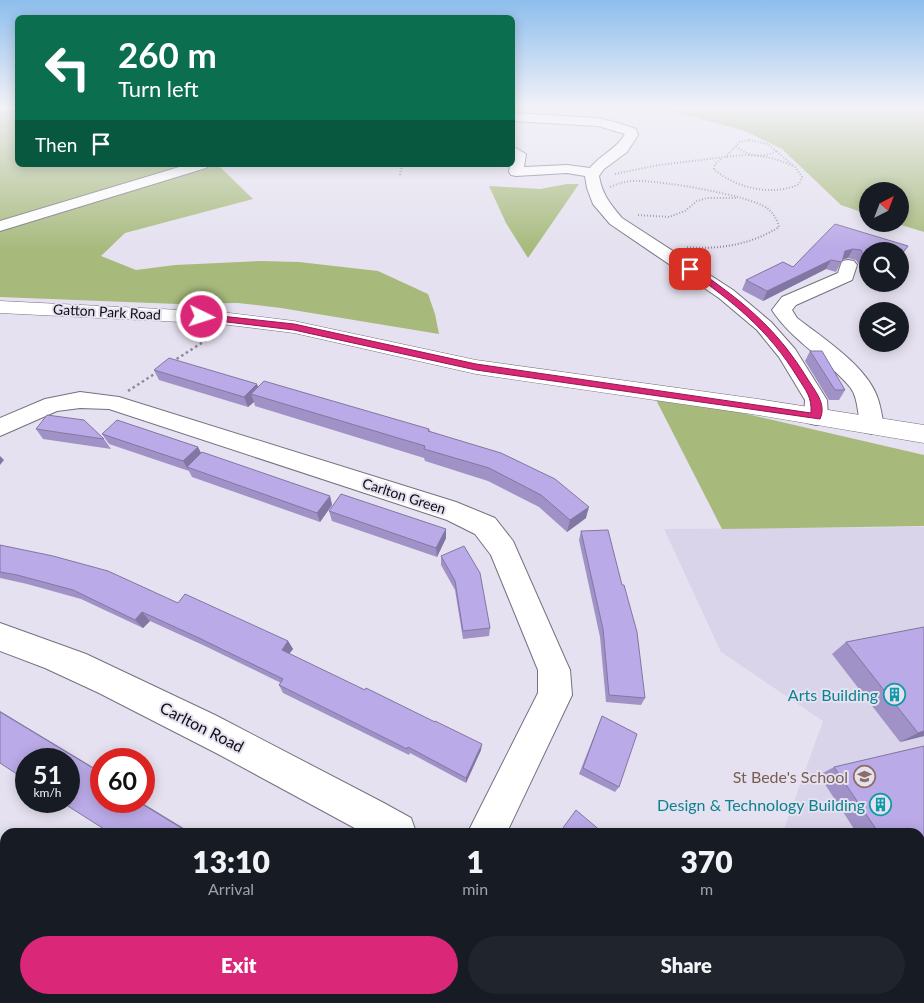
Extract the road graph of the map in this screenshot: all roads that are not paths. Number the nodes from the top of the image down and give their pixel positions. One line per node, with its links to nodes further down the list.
1 (518, 155): 4 (street)
2 (614, 155): 4 (street)
3 (194, 167): 5 (street)
4 (602, 175): 8 (street)
5 (0, 226)
6 (848, 265): 9 (lane)
7 (0, 307): 8 (main road, Gatton Park Road)
8 (816, 417): 9 (main road, Gatton Park Road)
9 (872, 426): 11 (main road, Gatton Park Road)
10 (0, 428): 14 (street, Carlton Green)
11 (924, 434)
12 (0, 637): 13 (street, Carlton Road)
13 (390, 828)
14 (489, 828)

